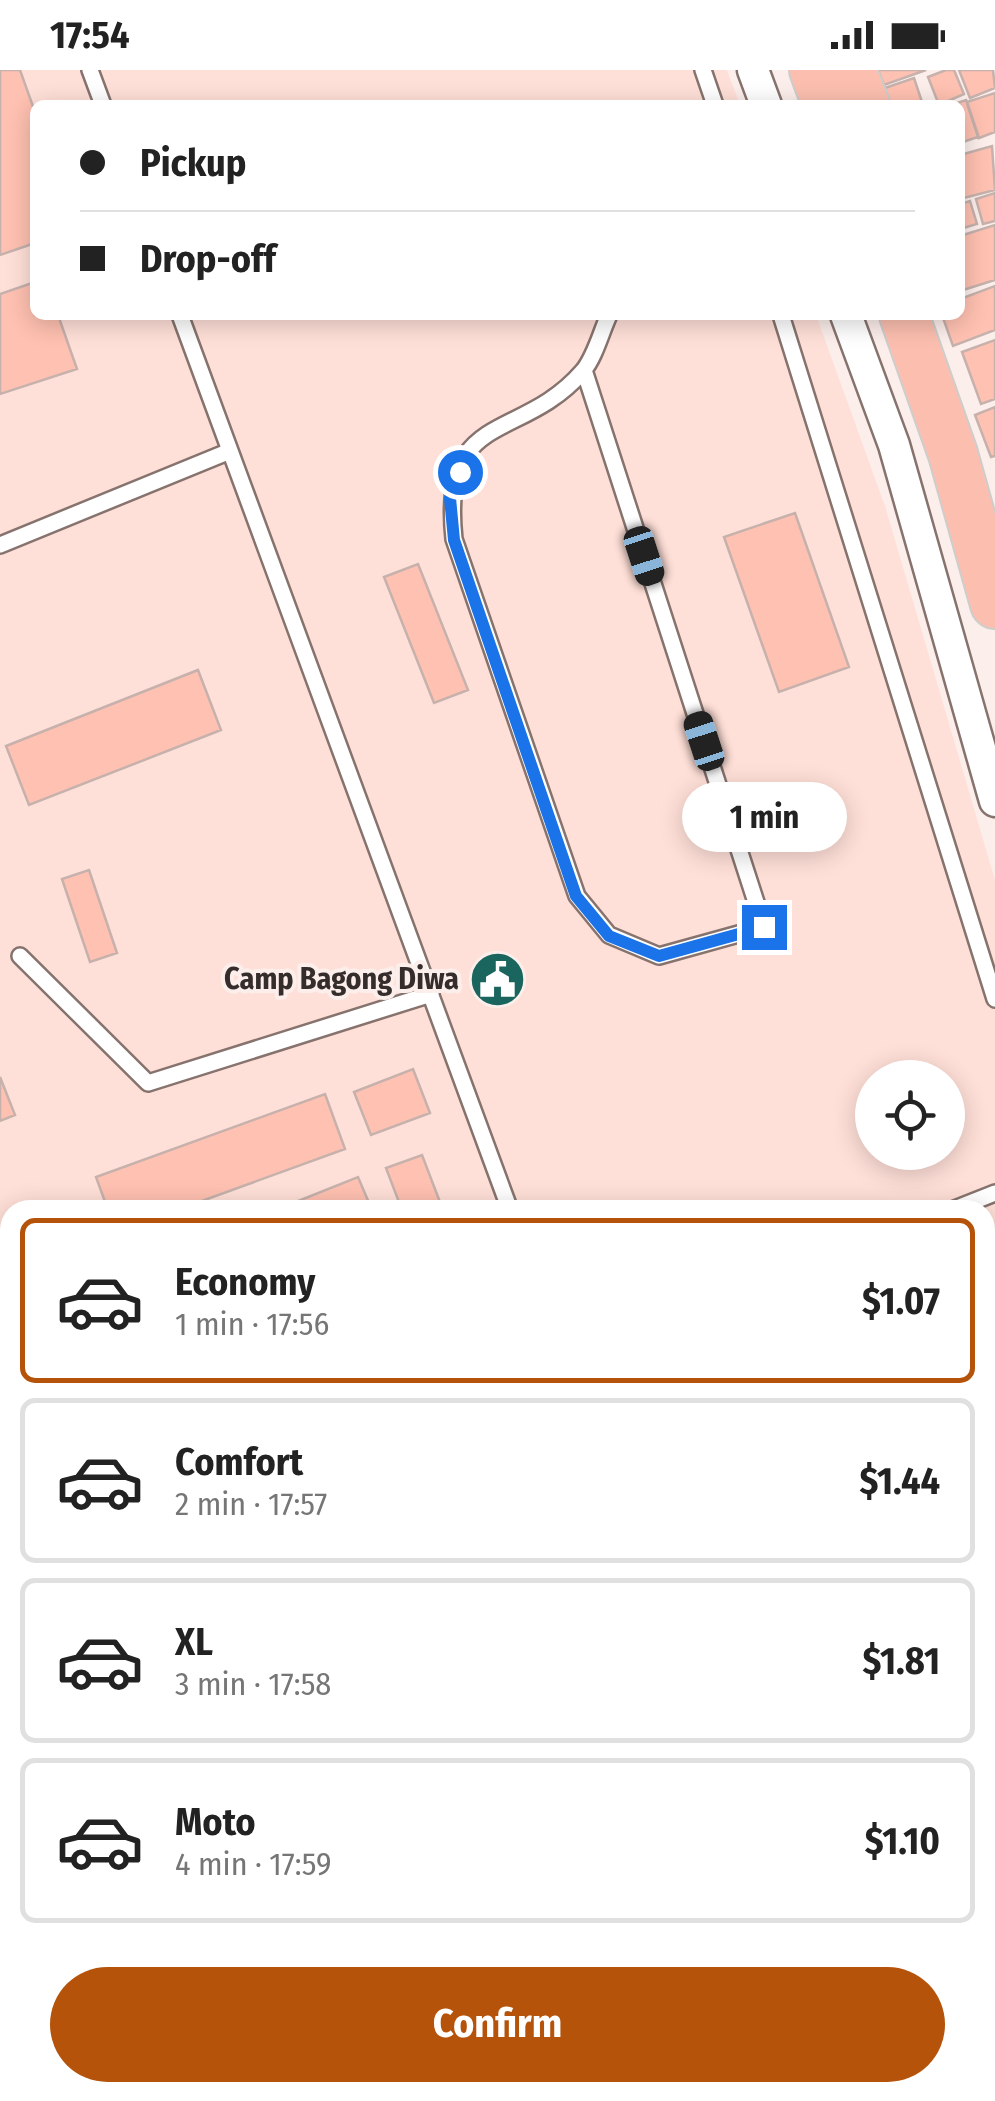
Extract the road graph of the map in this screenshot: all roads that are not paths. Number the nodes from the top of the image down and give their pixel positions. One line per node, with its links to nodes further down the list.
1 (90, 70): 7 (lane)
2 (704, 70): 6 (lane)
3 (753, 70): 10 (street)
4 (814, 70): 11 (main road)
5 (851, 70): 12 (main road)
6 (710, 87): 8 (lane); 9 (lane)
7 (101, 100)
8 (704, 100)
9 (714, 100)
10 (764, 100)
11 (825, 100)
12 (863, 100)
13 (182, 320): 20 (lane)
14 (606, 320): 19 (lane)
15 (783, 320): 27 (lane)
16 (848, 320): 24 (street)
17 (906, 320): 23 (main road)
18 (941, 320): 21 (main road)
19 (584, 370): 19 (lane)
20 (230, 451): 22 (lane); 26 (lane)
21 (995, 494)
22 (0, 545)
23 (995, 604)
24 (995, 801)
25 (20, 956): 26 (lane)
26 (430, 994): 28 (lane)
27 (995, 999)
28 (506, 1200)

